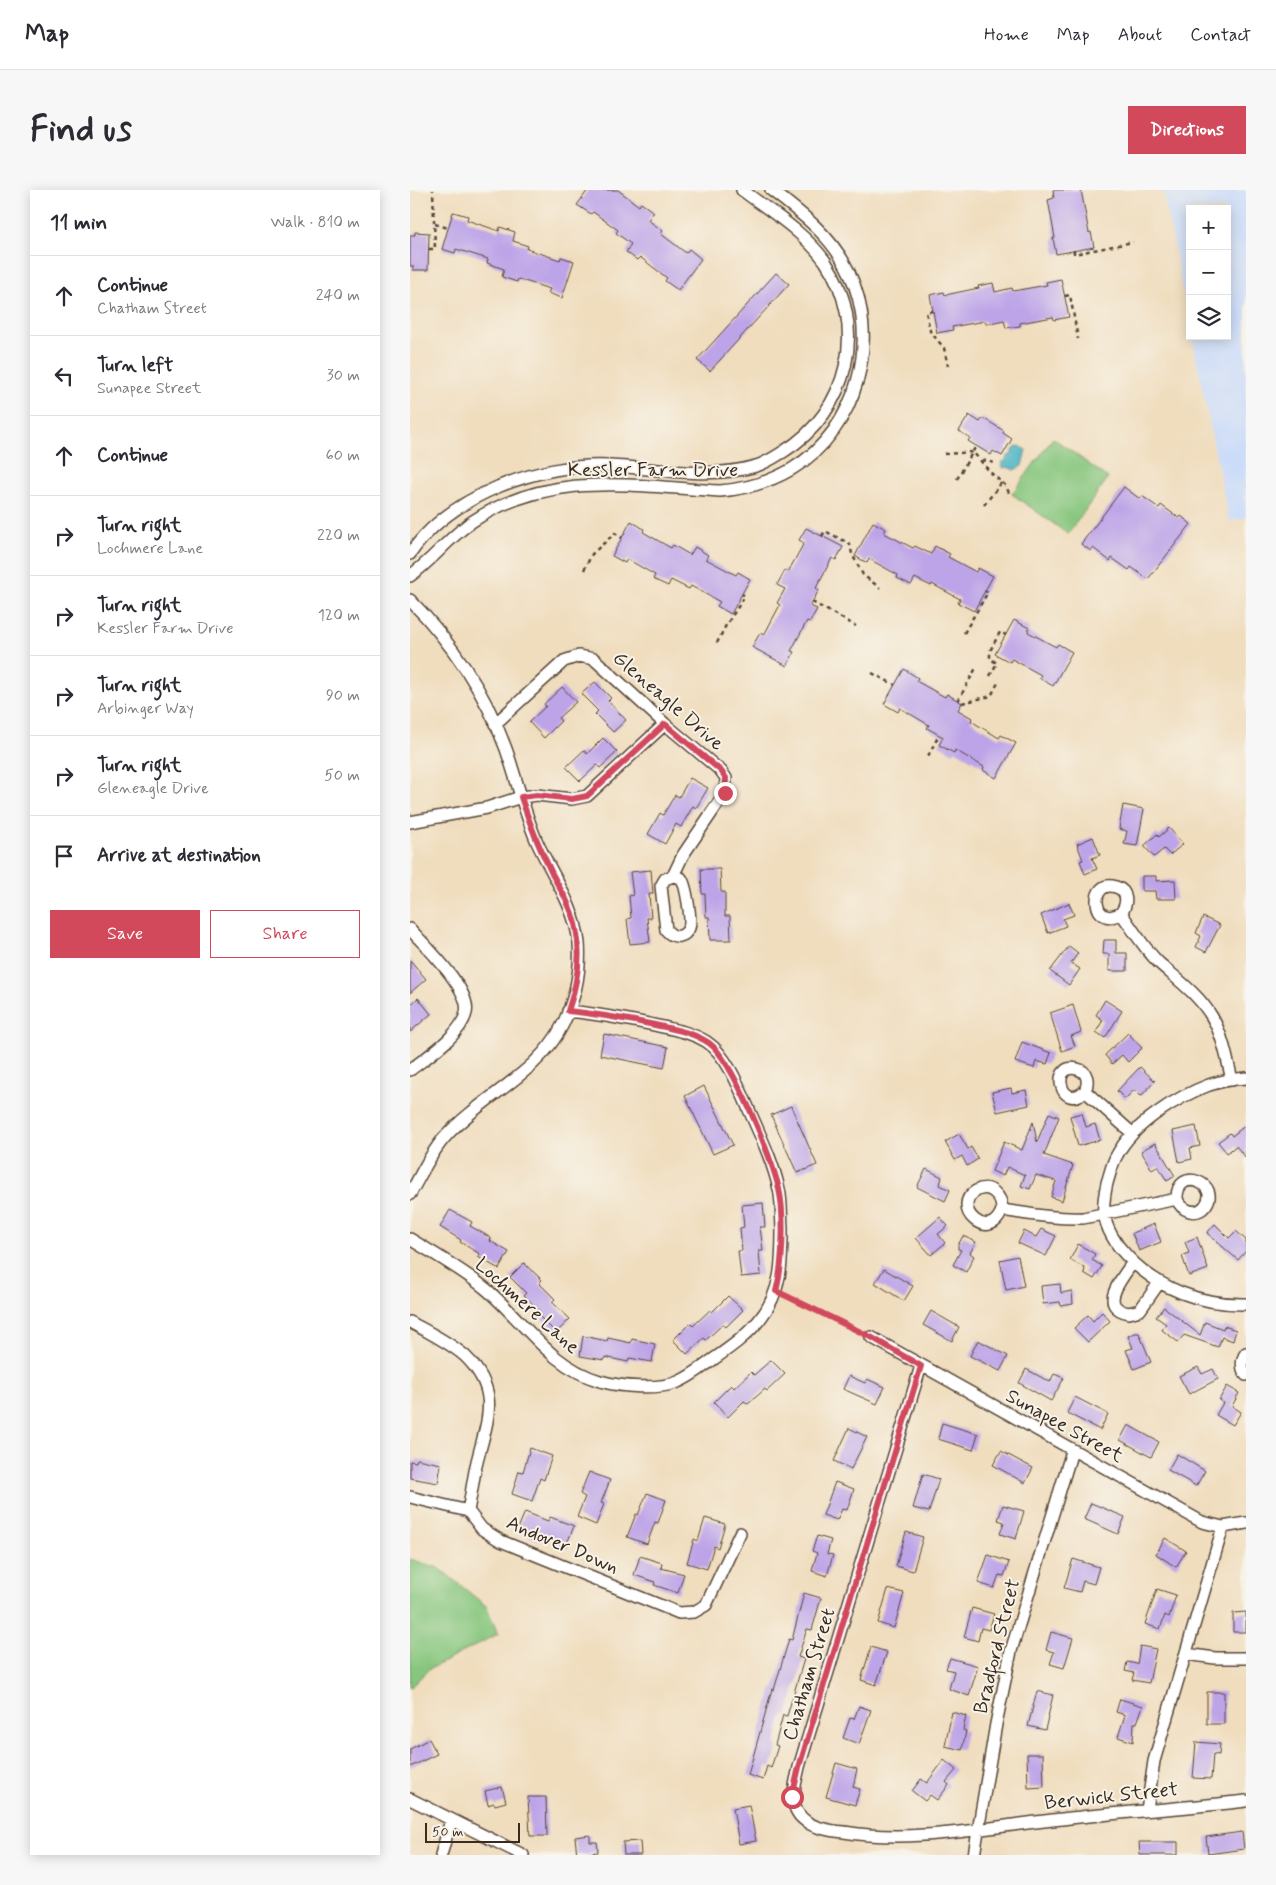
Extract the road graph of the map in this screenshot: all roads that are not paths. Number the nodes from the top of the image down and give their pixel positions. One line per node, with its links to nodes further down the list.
1 (742, 190): 3 (street, Kessler Farm Drive)
2 (771, 190): 4 (street, Kessler Farm Drive)
3 (410, 554)
4 (410, 576)
5 (410, 600): 6 (street)
6 (495, 724): 7 (street, Gleneagle Drive); 8 (street)
7 (665, 724): 8 (street); 10 (street, Gleneagle Drive)
8 (521, 797): 9 (street); 13 (street)
9 (410, 822)
10 (673, 876): 10 (street, Gleneagle Drive)
11 (1121, 913): 16 (street)
12 (410, 929): 14 (street)
13 (568, 1011): 19 (street); 23 (street, Lochmere Lane)
14 (410, 1070)
15 (1246, 1078): 16 (street)
16 (1232, 1080): 18 (street)
17 (1085, 1091): 18 (street)
18 (1132, 1133): 22 (street)
19 (410, 1194)
20 (1177, 1199): 22 (street)
21 (1002, 1210): 22 (street)
22 (1104, 1213): 24 (street)
23 (410, 1239)
24 (1133, 1262): 25 (street); 25 (street)
25 (1159, 1283): 26 (street)
26 (1246, 1304)
27 (410, 1322): 34 (street)
28 (871, 1337): 30 (street, Sunapee Street)
29 (1246, 1353): 31 (street)
30 (921, 1366): 32 (street, Sunapee Street); 44 (street, Chatham Street)
31 (1246, 1375)
32 (1072, 1451): 36 (street, Sunapee Street); 44 (street, Bradford Street)
33 (410, 1497): 34 (street)
34 (468, 1511): 37 (street, Andover Down)
35 (1246, 1523): 36 (street, Sunapee Street)
36 (1223, 1527): 38 (street)
37 (740, 1533)
38 (1186, 1654): 39 (street); 42 (street)
39 (1246, 1658)
40 (410, 1800): 43 (street)
41 (1246, 1801): 42 (street, Berwick Street)
42 (1146, 1810): 44 (street, Berwick Street)
43 (451, 1820): 45 (street); 46 (street)
44 (979, 1829): 47 (street, Bradford Street)
45 (441, 1855)
46 (523, 1855)
47 (974, 1855)

